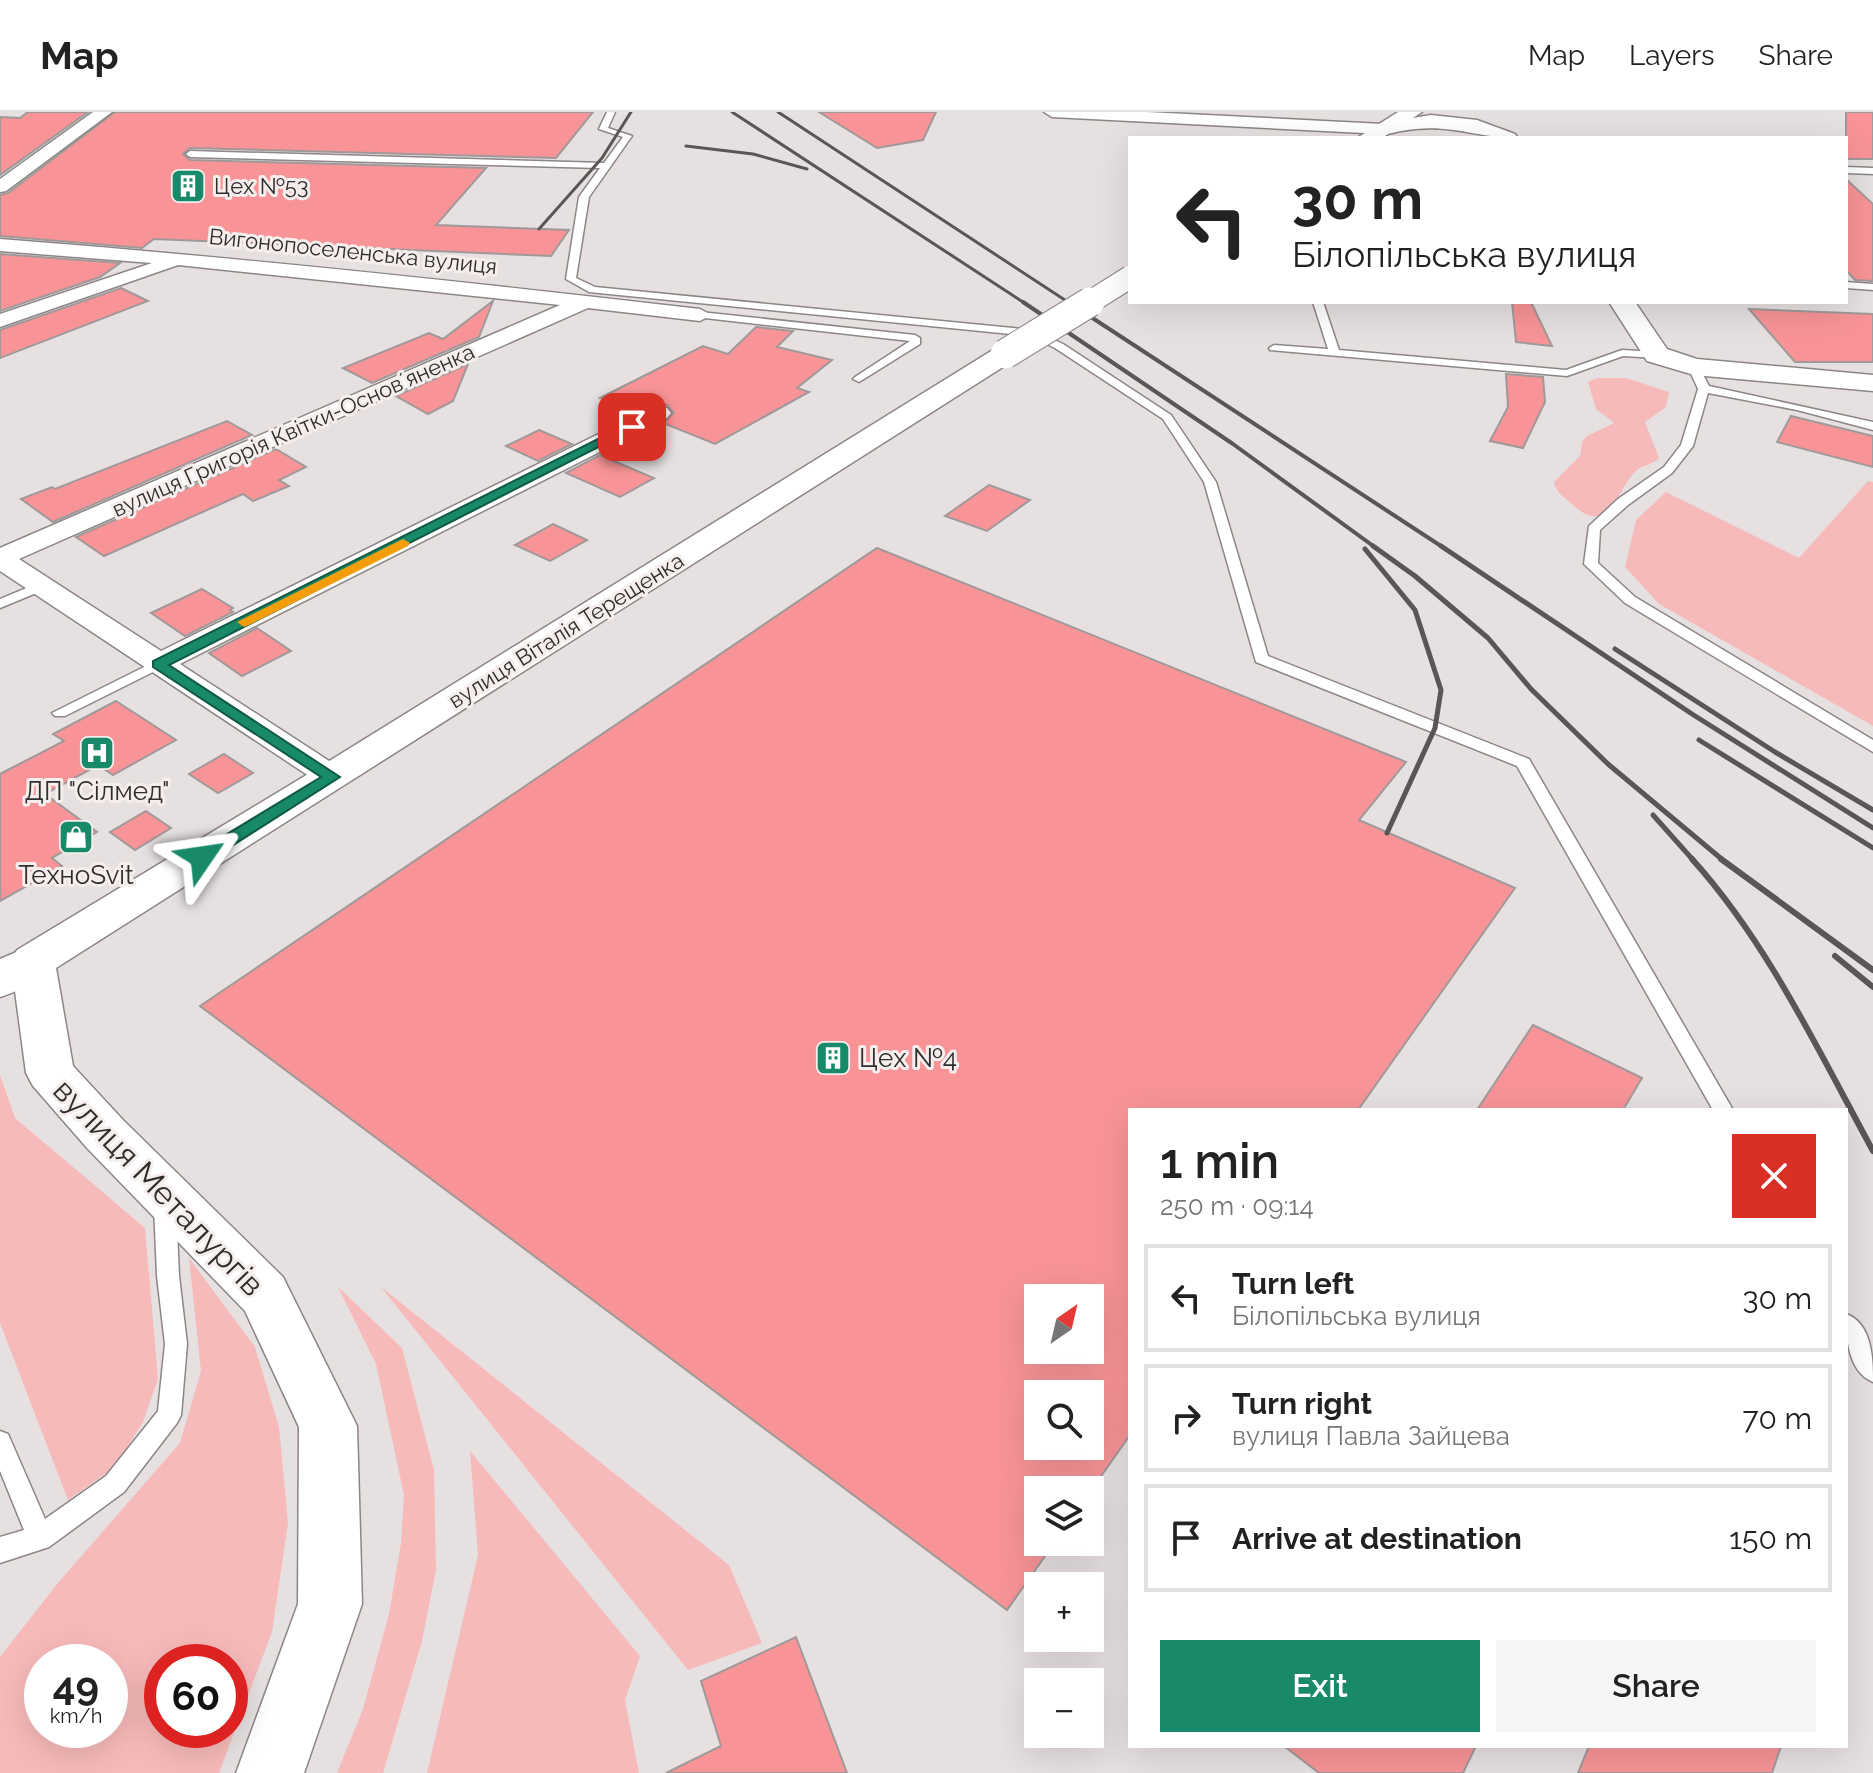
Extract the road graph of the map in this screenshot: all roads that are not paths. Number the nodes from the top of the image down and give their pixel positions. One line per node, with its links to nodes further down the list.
1 (104, 112): 13 (street)
2 (611, 112): 10 (lane)
3 (1052, 112): 6 (street)
4 (1412, 112): 6 (main road)
5 (1491, 112): 8 (main road)
6 (1375, 134): 7 (main road)
7 (1505, 136)
8 (1509, 136)
9 (190, 154): 10 (lane)
10 (608, 166): 40 (lane)
11 (1848, 170): 12 (lane)
12 (1873, 171)
13 (0, 187)
14 (0, 245): 15 (street, Вигонопоселенська вулиця)
15 (184, 259): 19 (street, Вигонопоселенська вулиця); 23 (street)
16 (1128, 278): 38 (main road, вулиця Віталія Терещенка, bridge)
17 (1848, 285): 18 (lane)
18 (1873, 287)
19 (587, 301): 22 (street, Вигонопоселенська вулиця); 32 (street, вулиця Григорія Квітки-Основʼяненка)
20 (1319, 304): 25 (lane)
21 (1623, 304): 26 (main road)
22 (700, 315): 28 (lane)
23 (0, 321)
24 (1274, 348): 25 (lane)
25 (1334, 352): 26 (lane)
26 (1657, 355): 27 (main road)
27 (1699, 378): 29 (main road); 31 (lane); 37 (lane)
28 (859, 379)
29 (1873, 383)
30 (659, 413): 35 (street)
31 (1873, 426)
32 (0, 559): 33 (street)
33 (41, 586): 34 (lane); 35 (street)
34 (0, 604)
35 (158, 664): 36 (lane); 38 (street)
36 (60, 713)
37 (1873, 747)
38 (332, 777): 39 (main road, вулиця Віталія Терещенка)
39 (16, 971): 41 (main road, вулиця Металургів)
40 (1722, 1108)
41 (164, 1191): 45 (lane); 47 (main road, вулиця Металургів)
42 (1848, 1327): 43 (lane)
43 (1873, 1371)
44 (0, 1442): 45 (lane)
45 (40, 1538): 46 (lane)
46 (0, 1550)
47 (270, 1773)

